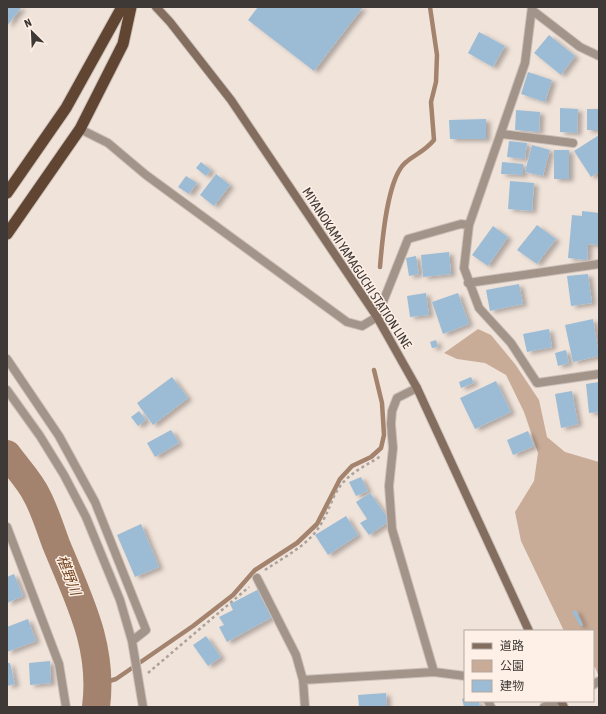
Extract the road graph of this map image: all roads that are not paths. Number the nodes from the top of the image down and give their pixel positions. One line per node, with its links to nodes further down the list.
1 (122, 7): 9 (highway)
2 (131, 7): 6 (highway)
3 (156, 7): 14 (main road, MIYANOKAMI YAMAGUCHI STATION LINE)
4 (532, 8): 5 (street); 7 (street)
5 (599, 56)
6 (80, 130): 11 (highway); 14 (street)
7 (502, 134): 8 (street); 10 (street)
8 (573, 143)
9 (7, 193)
10 (469, 225): 13 (street); 14 (street)
11 (7, 234)
12 (599, 264): 13 (street)
13 (468, 283): 16 (street)
14 (377, 317): 17 (main road, MIYANOKAMI YAMAGUCHI STATION LINE)
15 (7, 359): 22 (street)
16 (599, 374)
17 (417, 388): 21 (main road, MIYANOKAMI YAMAGUCHI STATION LINE); 23 (street)
18 (7, 390): 22 (street)
19 (7, 527): 27 (street)
20 (257, 578): 25 (street)
21 (529, 630)
22 (132, 641): 28 (street)
23 (434, 672): 24 (street); 25 (street)
24 (464, 676)
25 (302, 680): 29 (street)
26 (557, 702): 30 (street)
27 (66, 707)
28 (142, 707)
29 (305, 707)
30 (544, 707)

